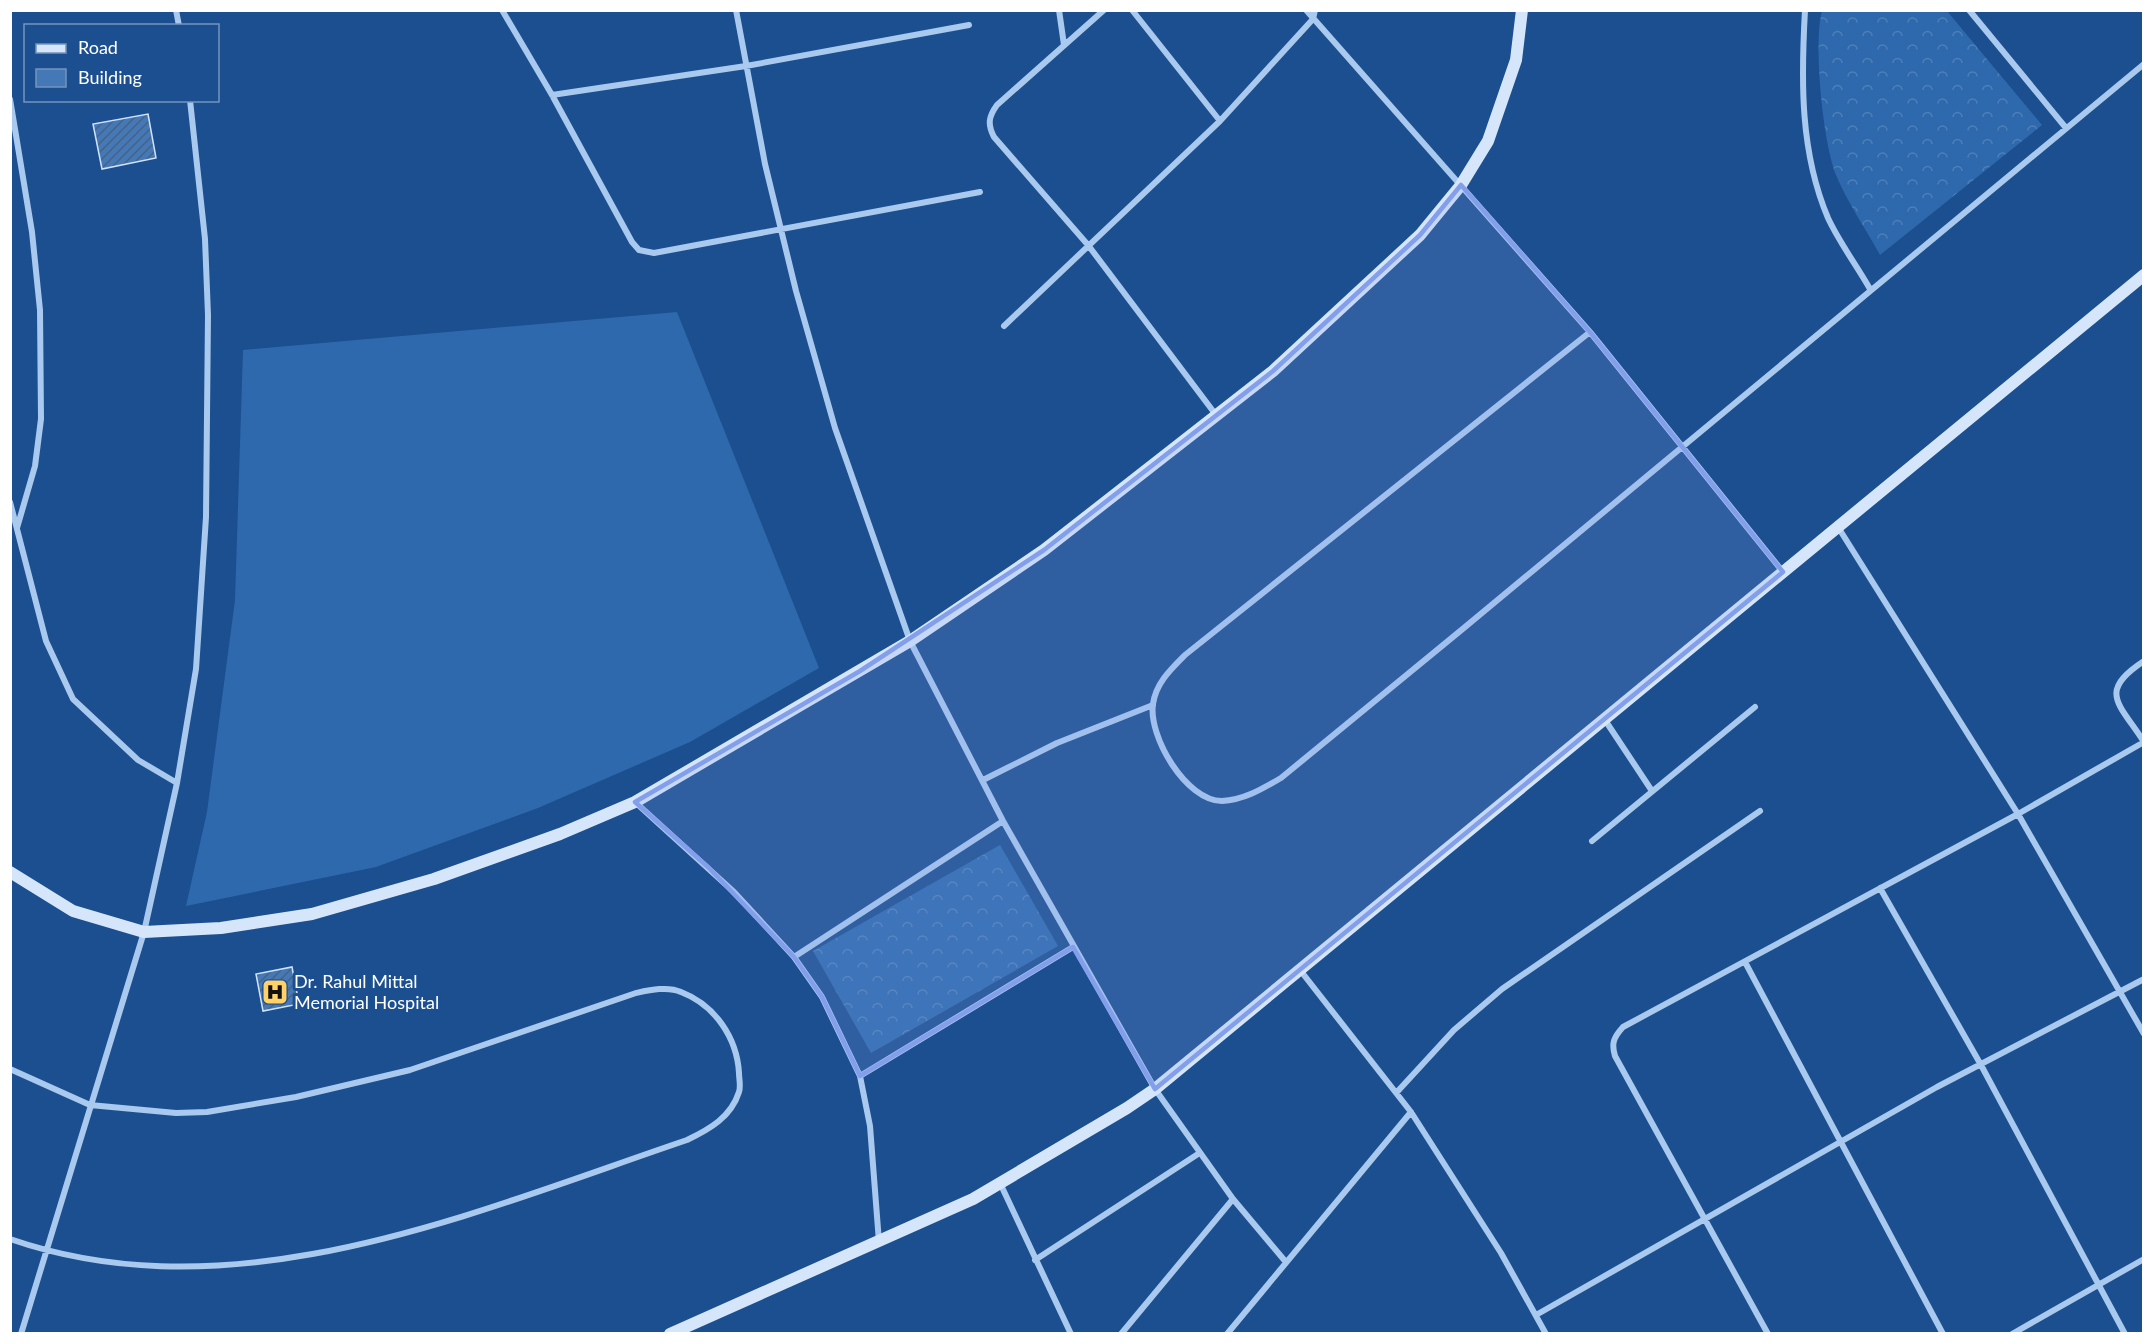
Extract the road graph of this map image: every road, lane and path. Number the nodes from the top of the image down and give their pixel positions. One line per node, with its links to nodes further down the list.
1 (502, 10): 16 (street)
2 (736, 10): 15 (street)
3 (1059, 10): 13 (street)
4 (1104, 10): 13 (street)
5 (1132, 10): 19 (street)
6 (1306, 10): 11 (street)
7 (1315, 10): 11 (street)
8 (1522, 10): 21 (street)
9 (1805, 10): 26 (street)
10 (1969, 10): 20 (street)
11 (1313, 19): 19 (street); 21 (street)
12 (969, 25): 15 (street)
13 (1064, 45): 24 (street)
14 (2144, 64): 20 (street)
15 (746, 66): 16 (street); 23 (street)
16 (552, 95): 23 (street)
17 (10, 99): 33 (street)
18 (190, 102): 42 (street)
19 (1221, 121): 24 (street)
20 (2066, 129): 26 (street)
21 (1461, 185): 28 (street); 29 (street)
22 (980, 192): 23 (street)
23 (781, 228): 35 (street)
24 (1088, 246): 27 (street); 29 (street)
25 (2144, 275): 32 (street)
26 (1870, 289): 30 (street)
27 (1004, 326)
28 (1590, 332): 30 (street); 37 (street)
29 (1216, 415): 35 (street)
30 (1683, 449): 34 (street); 37 (street)
31 (10, 502): 33 (street)
32 (1838, 527): 34 (street); 46 (street)
33 (17, 528): 42 (street)
34 (1783, 572): 39 (street)
35 (910, 641): 41 (street); 44 (street)
36 (2144, 661): 40 (street)
37 (1153, 705): 41 (street)
38 (1755, 707): 43 (street)
39 (1605, 720): 43 (street); 55 (street)
40 (2144, 742): 46 (street)
41 (983, 780): 47 (street)
42 (177, 783): 51 (street)
43 (1652, 791): 48 (street)
44 (635, 802): 51 (street); 53 (street)
45 (1760, 811): 63 (street)
46 (2018, 814): 50 (street); 57 (street)
47 (1003, 821): 52 (street); 53 (street)
48 (1592, 841)
49 (10, 872): 51 (street)
50 (1880, 888): 54 (street); 59 (street)
51 (144, 932): 64 (street)
52 (1073, 947): 61 (street); 62 (street)
53 (794, 957): 61 (street)
54 (1745, 962): 66 (street); 70 (street)
55 (1299, 969): 62 (street); 63 (street)
56 (2144, 979): 57 (street)
57 (2120, 991): 58 (street); 59 (street)
58 (2144, 1034)
59 (1981, 1065): 66 (street); 77 (street)
60 (10, 1069): 64 (street)
61 (860, 1076): 72 (street)
62 (1155, 1089): 67 (street); 68 (street)
63 (1397, 1092): 65 (street)
64 (90, 1105): 73 (street); 73 (street)
65 (1411, 1112): 76 (street); 78 (street)
66 (1843, 1142): 70 (street); 86 (street)
67 (1198, 1154): 69 (street); 75 (street)
68 (1000, 1183): 72 (street); 75 (street)
69 (1233, 1199): 76 (street); 82 (street)
70 (1705, 1220): 78 (street); 85 (street)
71 (10, 1239): 73 (street)
72 (879, 1243): 80 (street)
73 (47, 1251): 79 (street)
74 (2144, 1259): 77 (street)
75 (1035, 1260): 81 (street)
76 (1285, 1261): 83 (street)
77 (2097, 1286): 87 (street); 88 (street)
78 (1536, 1315): 84 (street)
79 (21, 1334)
80 (670, 1334)
81 (1071, 1334)
82 (1121, 1334)
83 (1227, 1334)
84 (1546, 1334)
85 (1768, 1334)
86 (1943, 1334)
87 (2012, 1334)
88 (2125, 1334)

